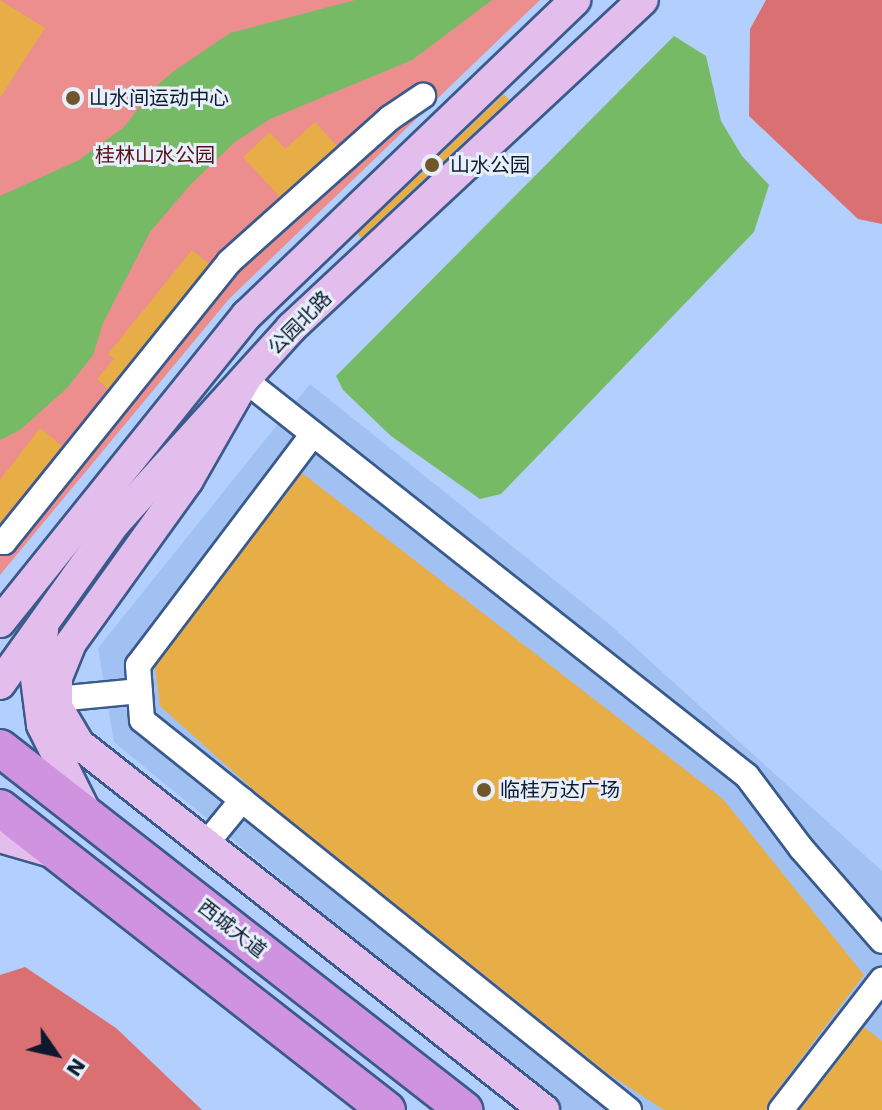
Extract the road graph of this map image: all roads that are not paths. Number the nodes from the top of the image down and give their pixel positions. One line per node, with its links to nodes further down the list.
1 (575, 0): 7 (main road, 公园北路)
2 (643, 0): 4 (main road, 公园北路)
3 (423, 96): 6 (street)
4 (245, 380): 5 (street); 8 (main road, 公园北路); 11 (main road)
5 (313, 434): 10 (street); 19 (street)
6 (0, 542)
7 (6, 609)
8 (45, 620): 9 (main road, 公园北路); 15 (main road)
9 (0, 684)
10 (140, 691): 11 (street); 13 (street)
11 (57, 699): 17 (main road)
12 (0, 748): 15 (highway, 西城大道)
13 (242, 800): 17 (street); 21 (street)
14 (0, 808): 18 (highway)
15 (88, 817): 23 (highway, 西城大道)
16 (0, 837): 18 (main road)
17 (206, 844): 24 (main road)
18 (59, 854): 22 (highway)
19 (882, 941)
20 (882, 980): 25 (street)
21 (618, 1107)
22 (387, 1110)
23 (464, 1110)
24 (544, 1110)
25 (781, 1110)

